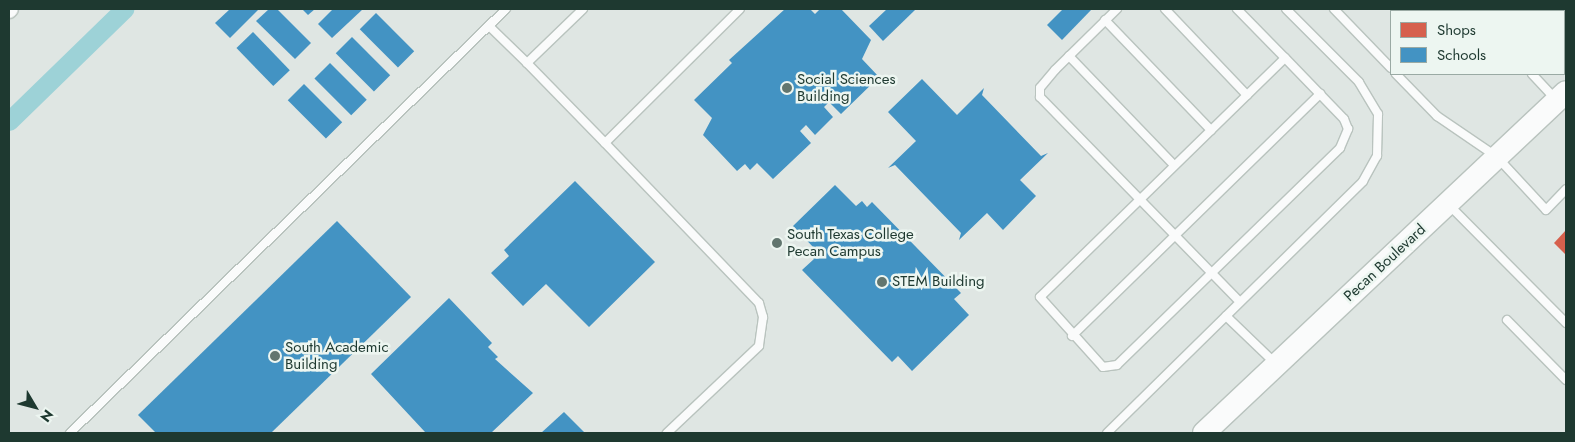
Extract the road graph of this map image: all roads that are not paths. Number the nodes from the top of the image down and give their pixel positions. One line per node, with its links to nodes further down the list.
1 (506, 9): 10 (lane)
2 (583, 9): 13 (lane)
3 (740, 9): 21 (lane)
4 (1117, 9): 9 (lane)
5 (1165, 9): 17 (lane)
6 (1237, 9): 12 (lane)
7 (1286, 9): 29 (lane)
8 (1334, 9): 14 (lane)
9 (1105, 20): 11 (lane); 20 (lane)
10 (489, 26): 13 (lane); 36 (lane)
11 (1069, 56): 23 (lane); 25 (lane)
12 (1285, 58): 17 (lane); 18 (lane)
13 (527, 62): 21 (lane)
14 (1390, 67)
15 (1397, 75): 22 (lane)
16 (1533, 75): 19 (lane)
17 (1247, 94): 20 (lane)
18 (1320, 94): 27 (lane); 28 (lane)
19 (1562, 96): 22 (main road, Pecan Boulevard)
20 (1210, 130): 23 (lane)
21 (605, 142): 37 (lane)
22 (1498, 157): 24 (lane); 26 (main road, Pecan Boulevard)
23 (1174, 165): 25 (lane)
24 (1566, 189)
25 (1139, 199): 27 (lane); 33 (lane)
26 (1448, 204): 32 (lane); 34 (main road, Pecan Boulevard)
27 (1175, 235): 28 (lane); 33 (lane)
28 (1212, 274): 29 (lane); 33 (lane)
29 (1240, 302): 30 (lane)
30 (1226, 316): 34 (lane); 38 (lane)
31 (1507, 320): 35 (lane)
32 (1566, 323)
33 (1072, 336)
34 (1276, 364): 39 (main road, Pecan Boulevard)
35 (1566, 380)
36 (70, 433)
37 (667, 433)
38 (1107, 433)
39 (1204, 433)

